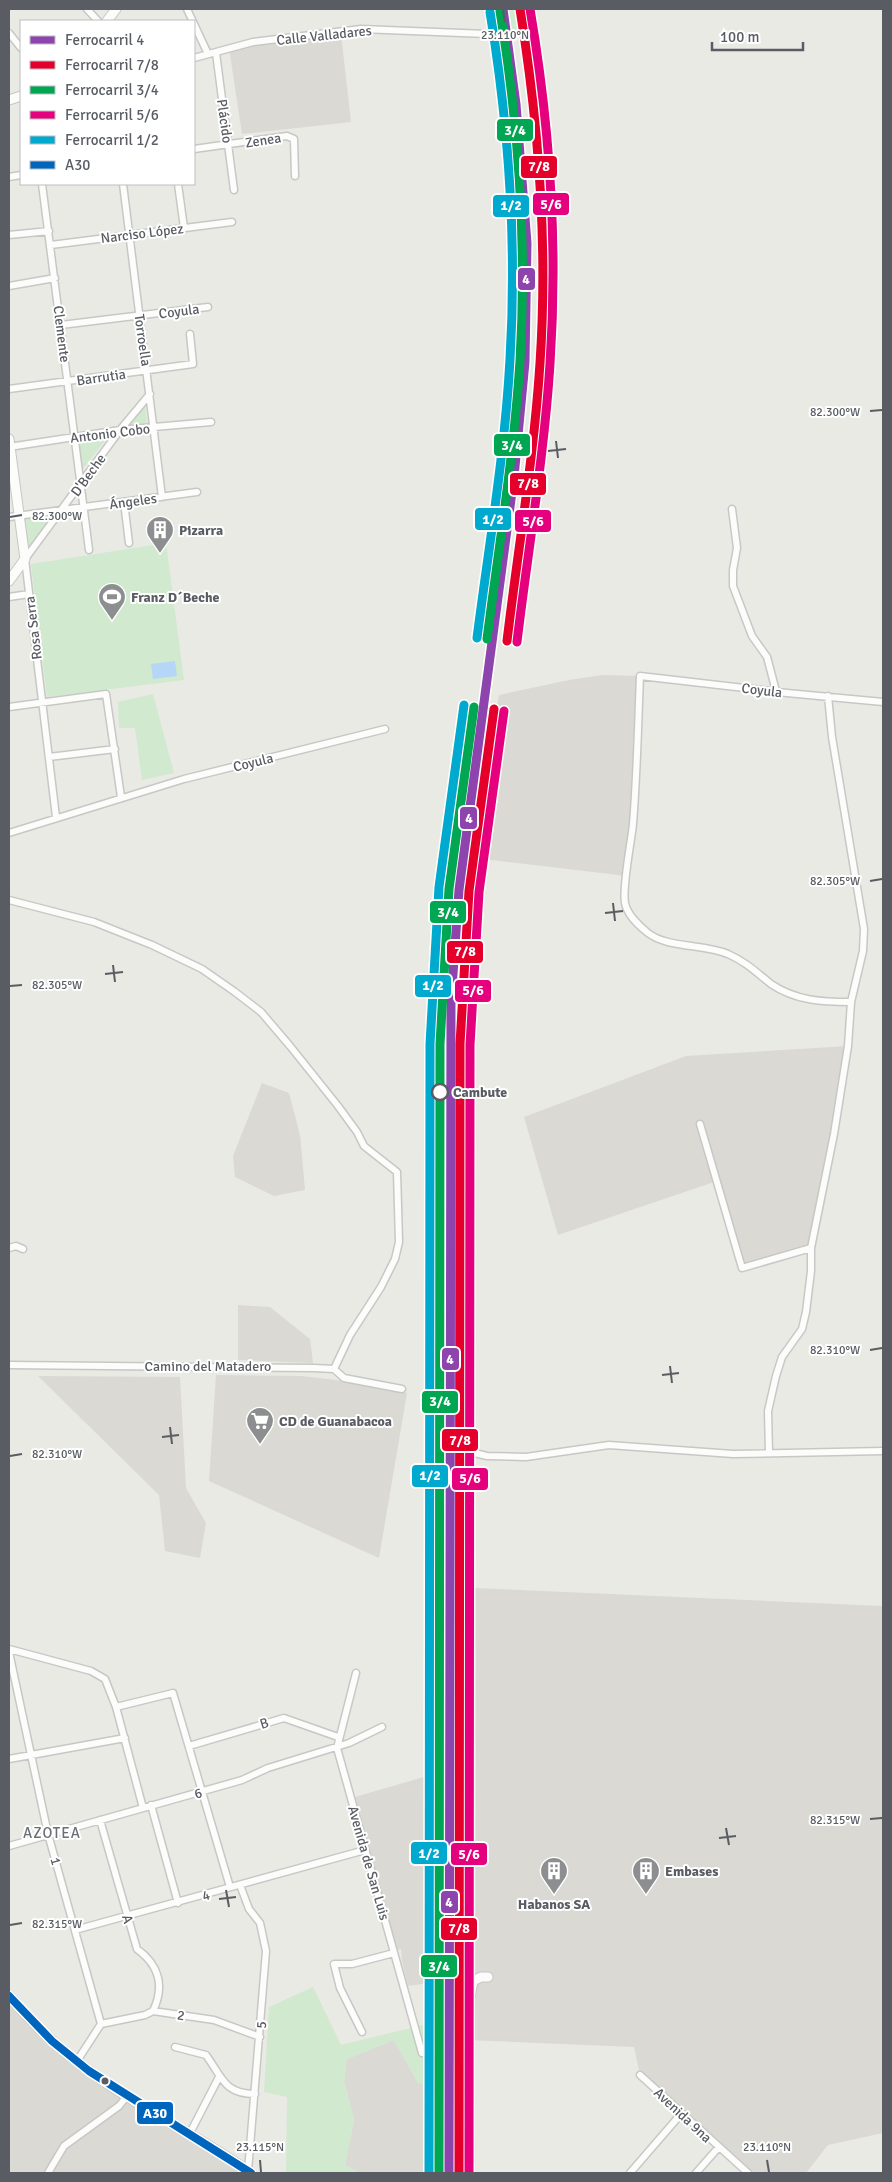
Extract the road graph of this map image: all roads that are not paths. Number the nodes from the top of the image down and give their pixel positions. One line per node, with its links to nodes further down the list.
1 (87, 9): 3 (street)
2 (116, 9): 4 (street)
3 (97, 20)
4 (109, 20)
5 (195, 26): 10 (street)
6 (9, 33): 8 (street)
7 (487, 34): 9 (street, Calle Valladares)
8 (20, 47)
9 (216, 52): 10 (street, Calle Valladares); 12 (street, Plácido)
10 (208, 54): 11 (street, Calle Valladares)
11 (195, 58)
12 (228, 145): 13 (street, Zenea); 14 (street, Zenea); 18 (street, Plácido)
13 (195, 149)
14 (295, 176)
15 (42, 185): 21 (street, Clemente)
16 (123, 185): 22 (street, Torroella)
17 (178, 185): 20 (street)
18 (234, 190)
19 (232, 222): 20 (street, Narciso López)
20 (184, 228): 22 (street, Narciso López)
21 (49, 231): 23 (street); 24 (street, Clemente)
22 (129, 234): 24 (street, Narciso López); 28 (street, Torroella)
23 (9, 235)
24 (51, 245): 25 (street, Clemente)
25 (55, 278): 26 (street); 29 (street, Clemente)
26 (9, 286)
27 (208, 307): 28 (street, Coyula)
28 (140, 316): 29 (street, Coyula); 31 (street, Torroella)
29 (61, 325): 32 (street, Clemente)
30 (190, 334): 31 (street, Barrutia)
31 (148, 370): 32 (street, Barrutia); 34 (street, Torroella)
32 (68, 381): 33 (street, Barrutia); 38 (street, Clemente)
33 (9, 389)
34 (150, 394): 36 (street, Torroella); 37 (street, D'Beche)
35 (211, 422): 36 (street, Antonio Cobo)
36 (154, 427): 37 (street, Antonio Cobo); 42 (street, Torroella)
37 (120, 430): 38 (street, Antonio Cobo); 40 (street, D'Beche)
38 (74, 437): 39 (street, Antonio Cobo); 40 (street, Clemente)
39 (9, 444): 47 (street, Rosa Serra)
40 (80, 484): 44 (street, Clemente); 46 (street, D'Beche)
41 (197, 492): 42 (street, Ángeles)
42 (162, 497): 43 (street, Ángeles)
43 (124, 502): 44 (street, Ángeles); 49 (street)
44 (83, 508): 46 (street, Ángeles); 50 (street, Clemente)
45 (732, 509): 55 (street)
46 (62, 511): 47 (street, Ángeles); 51 (street, D'Beche)
47 (19, 516): 48 (street, Ángeles); 51 (street, Rosa Serra)
48 (9, 517)
49 (129, 543)
50 (89, 550)
51 (25, 559): 52 (street, D'Beche); 53 (street, Rosa Serra)
52 (9, 581)
53 (29, 594): 54 (street); 57 (street, Rosa Serra)
54 (9, 597)
55 (776, 691): 56 (street, Coyula); 67 (street, Coyula)
56 (828, 696): 58 (street, Coyula); 67 (street)
57 (42, 702): 59 (street); 61 (street); 62 (street, Rosa Serra)
58 (883, 702)
59 (9, 706)
60 (385, 729): 63 (street, Coyula)
61 (114, 749): 62 (street); 63 (street)
62 (49, 757): 64 (street, Rosa Serra)
63 (121, 797): 64 (street, Coyula)
64 (56, 817): 65 (street, Coyula)
65 (9, 833)
66 (9, 900): 73 (street)
67 (851, 1002): 70 (street)
68 (700, 1124): 70 (street)
69 (9, 1248): 71 (street)
70 (811, 1248): 77 (street)
71 (22, 1249)
72 (9, 1365): 73 (street, Camino del Matadero)
73 (334, 1370): 74 (street, Camino del Matadero)
74 (402, 1389)
75 (466, 1451): 77 (street)
76 (883, 1451): 77 (street)
77 (769, 1453)
78 (9, 1651): 80 (street, 1); 82 (street)
79 (356, 1673): 85 (street, Avenida de San Luis)
80 (18, 1693): 81 (street); 88 (street, 1)
81 (9, 1695)
82 (116, 1707): 84 (street); 86 (street)
83 (382, 1727): 87 (street, 6)
84 (124, 1738): 88 (street); 92 (street)
85 (338, 1738): 86 (street, B); 87 (street, Avenida de San Luis)
86 (189, 1746): 90 (street)
87 (337, 1748): 90 (street, 6); 96 (street, Avenida de San Luis)
88 (31, 1755): 89 (street); 94 (street, 1)
89 (9, 1759)
90 (202, 1792): 91 (street, 6); 98 (street)
91 (151, 1805): 92 (street, 6); 99 (street)
92 (143, 1808): 93 (street, 6)
93 (100, 1820): 94 (street, 6); 100 (street, A)
94 (48, 1834): 95 (street, 6); 101 (street, 1)
95 (9, 1846)
96 (365, 1850): 97 (street, 4); 102 (street, Avenida de San Luis)
97 (240, 1885): 98 (street, 4); 108 (street, 5)
98 (230, 1887): 99 (street, 4)
99 (178, 1903): 100 (street, 4)
100 (127, 1916): 101 (street, 4); 105 (street, A)
101 (76, 1930): 106 (street, 1)
102 (394, 1953): 107 (street); 110 (street, Avenida de San Luis)
103 (488, 1977): 121 (street)
104 (9, 1996): 111 (street)
105 (153, 2011): 106 (street, 2); 108 (street, 2)
106 (101, 2024): 111 (street)
107 (362, 2032)
108 (260, 2037): 114 (street, 5)
109 (175, 2047): 113 (street)
110 (422, 2053)
111 (77, 2061): 115 (street)
112 (640, 2075): 116 (street, Avenida 9na)
113 (219, 2077): 114 (street); 117 (street)
114 (255, 2094): 119 (street, 5)
115 (127, 2096): 117 (street); 120 (street)
116 (681, 2114): 118 (street, Avenida 9na); 122 (street)
117 (190, 2133): 119 (street)
118 (718, 2148): 123 (street); 124 (street, Avenida 9na)
119 (249, 2172)
120 (48, 2173)
121 (469, 2173)
122 (630, 2173)
123 (696, 2173)
124 (748, 2173)

